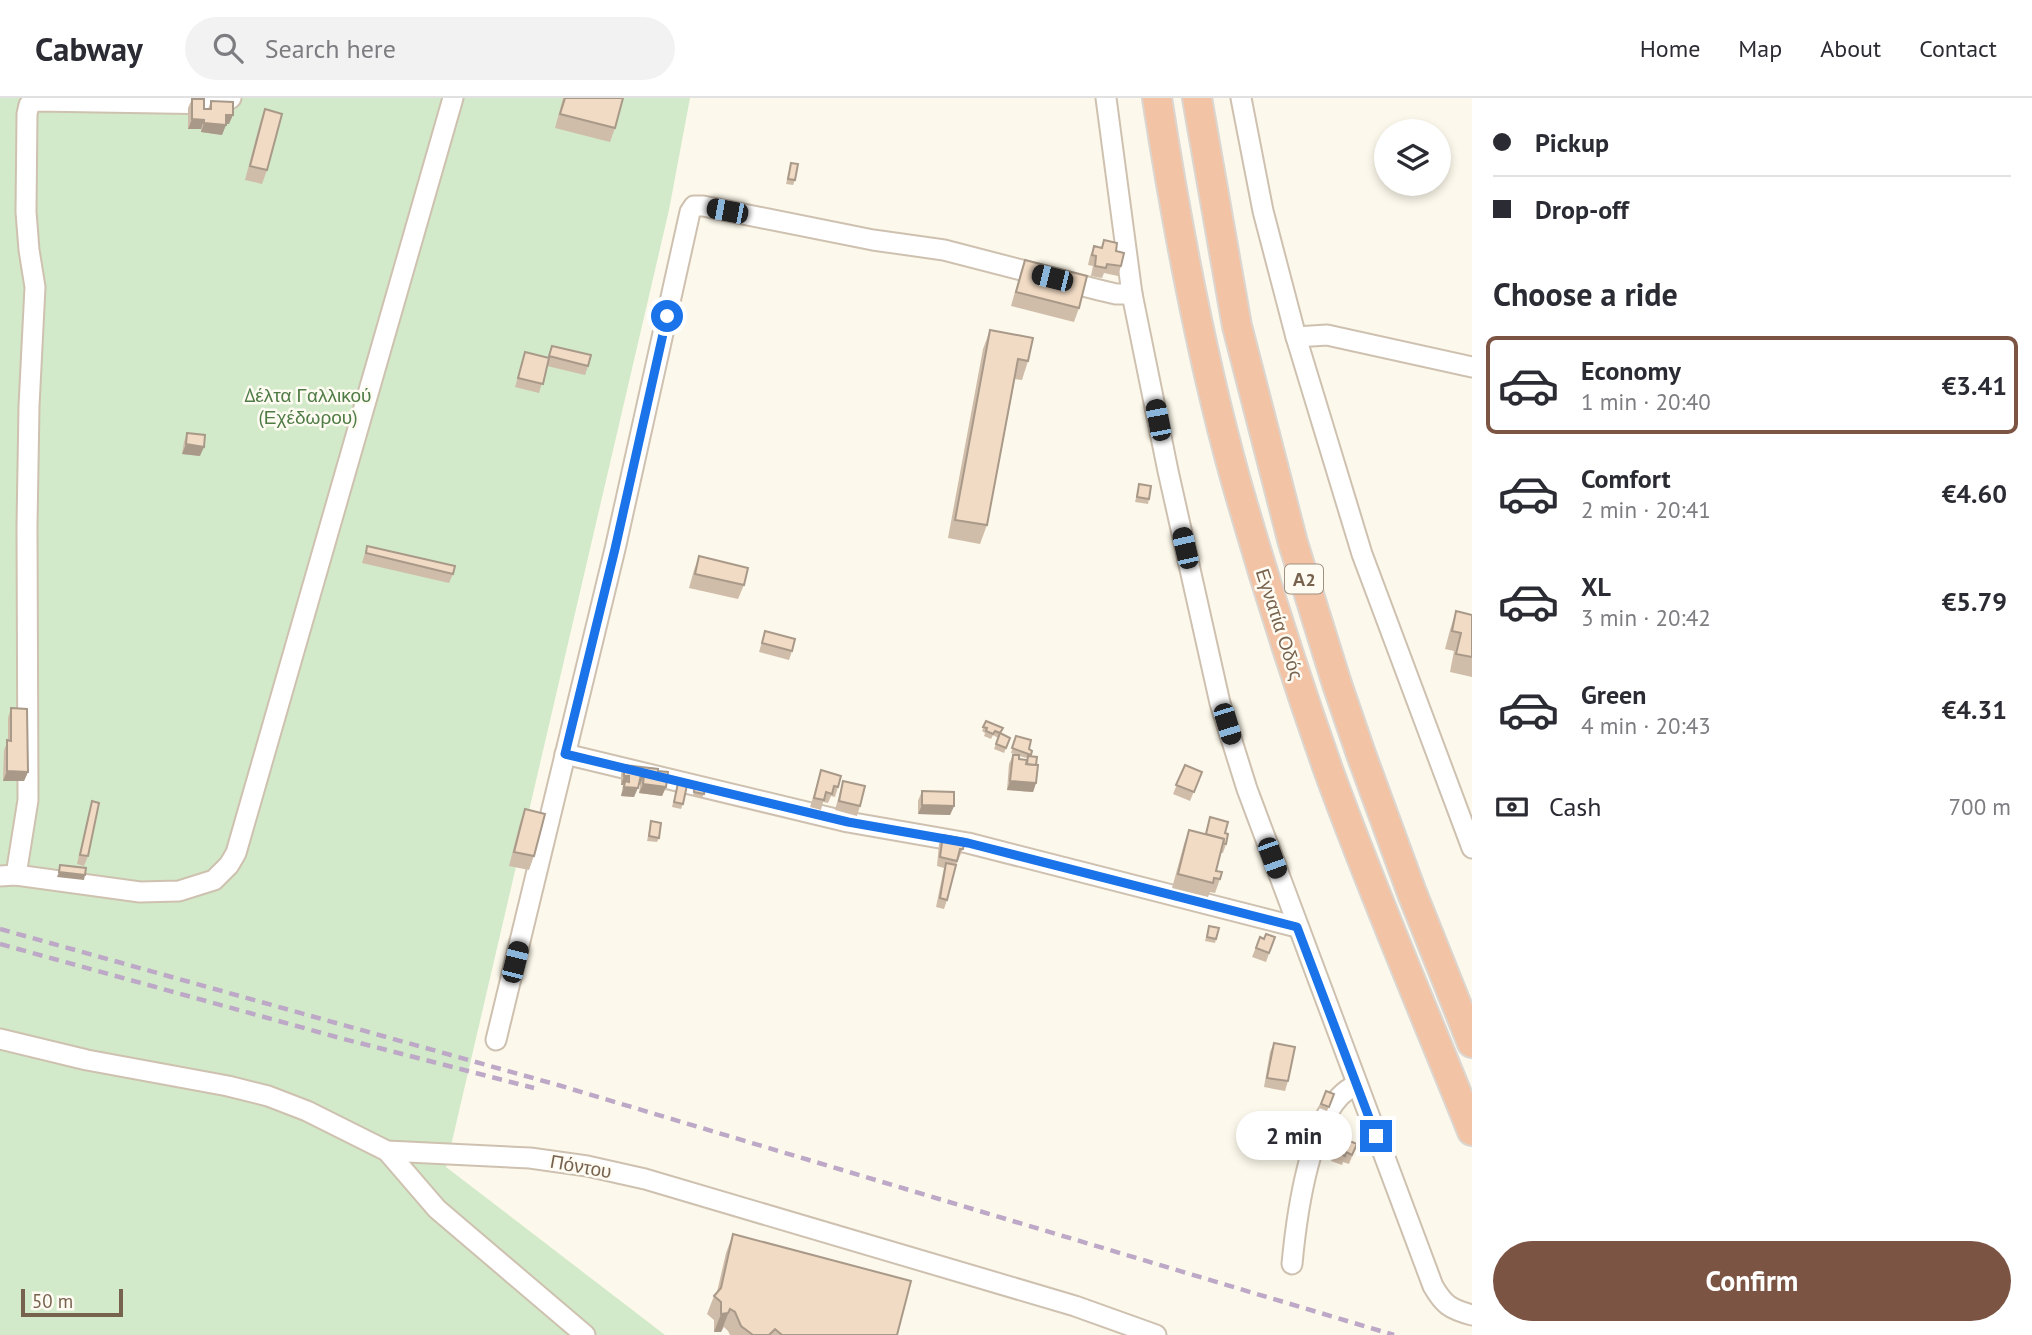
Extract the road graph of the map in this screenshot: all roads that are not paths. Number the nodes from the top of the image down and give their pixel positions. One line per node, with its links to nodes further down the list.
1 (231, 98): 12 (street)
2 (453, 98): 12 (street)
3 (1106, 98): 7 (street)
4 (1157, 98): 18 (highway, Εγνατία Οδός / Α2)
5 (1197, 98): 16 (highway, Εγνατία Οδός / Α2)
6 (1241, 98): 8 (street)
7 (1132, 293): 10 (street); 13 (street)
8 (1296, 337): 9 (street); 11 (street)
9 (1472, 367)
10 (565, 754): 13 (street); 15 (street)
11 (1470, 836)
12 (8, 875)
13 (1297, 927): 17 (street)
14 (0, 1040): 19 (street, Πόντου)
15 (496, 1040)
16 (1472, 1043)
17 (1357, 1085): 20 (street); 21 (street)
18 (1472, 1131)
19 (387, 1151): 22 (street); 23 (street, Πόντου)
20 (1292, 1264)
21 (1472, 1315)
22 (585, 1335)
23 (1156, 1335)

